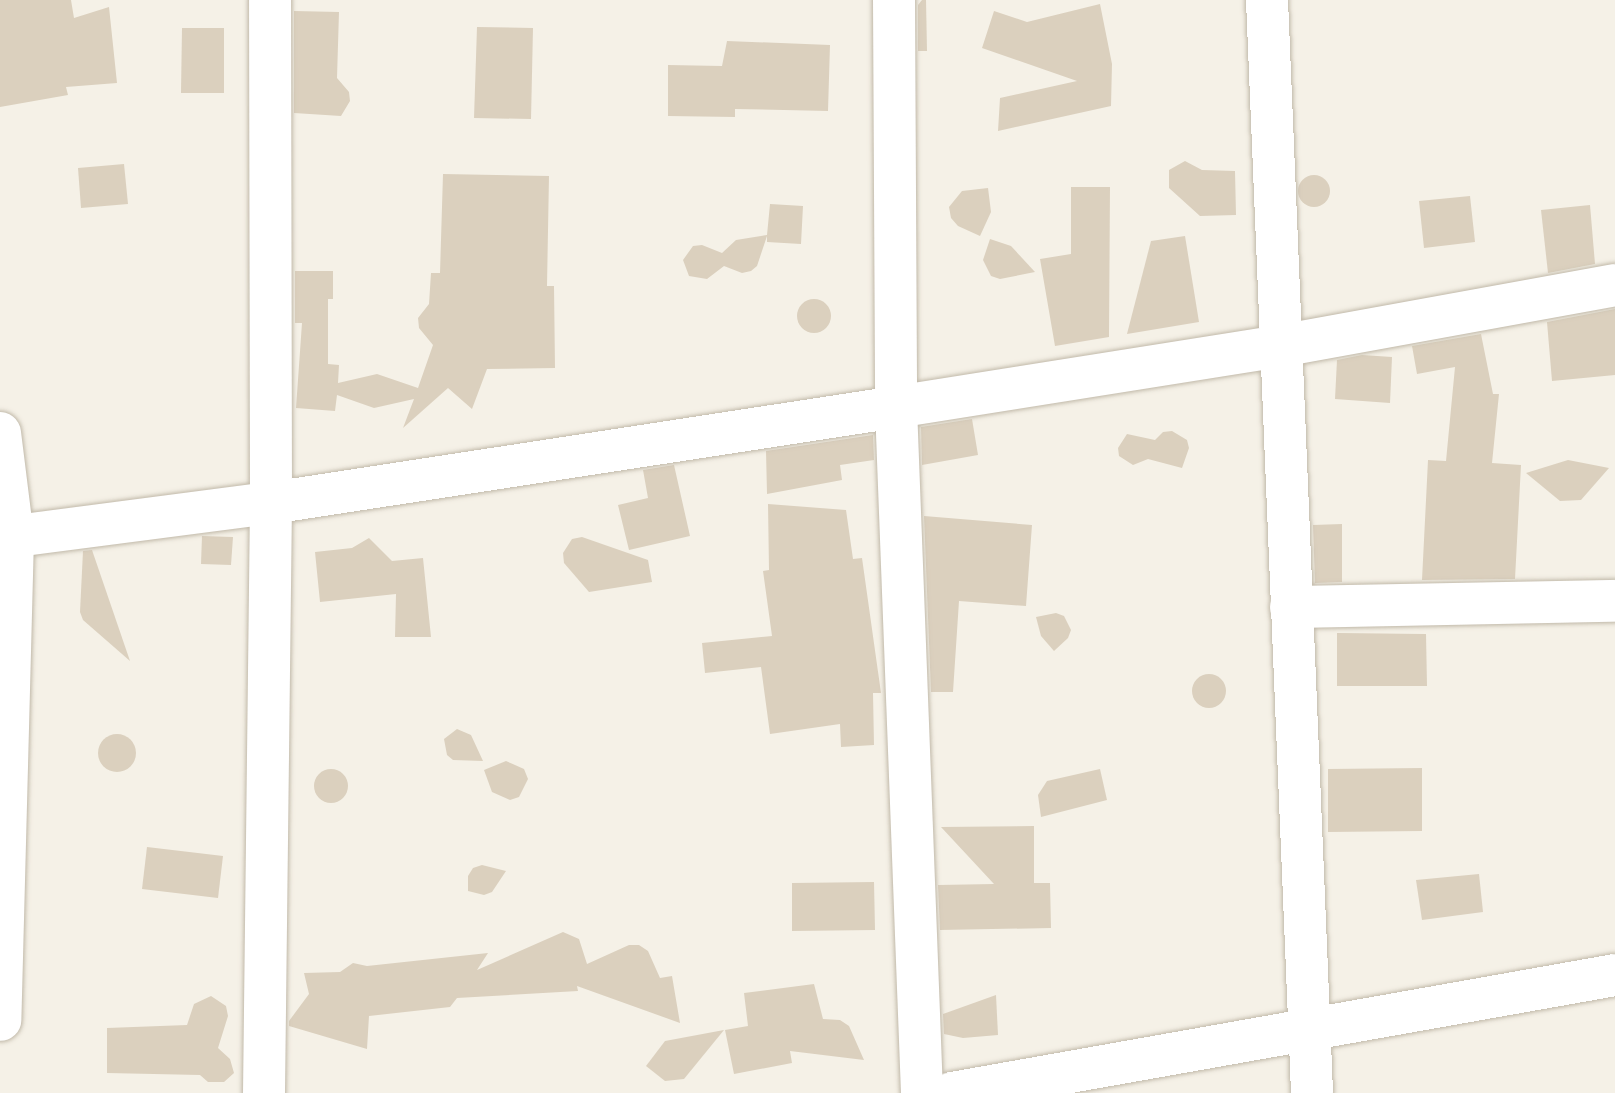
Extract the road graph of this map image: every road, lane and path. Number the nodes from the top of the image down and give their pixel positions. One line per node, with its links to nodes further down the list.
1 (270, 0): 8 (street)
2 (894, 0): 6 (street)
3 (1267, 0): 5 (street)
4 (1615, 285): 5 (street)
5 (1280, 346): 6 (street); 11 (street)
6 (896, 407): 8 (street); 16 (street)
7 (0, 433): 9 (street)
8 (271, 503): 9 (street); 15 (street)
9 (6, 537): 13 (street)
10 (1615, 601): 11 (street)
11 (1291, 607): 14 (street)
12 (1615, 975): 14 (street)
13 (0, 1020)
14 (1309, 1029): 17 (street); 18 (street)
15 (264, 1093)
16 (922, 1093)
17 (952, 1093)
18 (1312, 1093)

